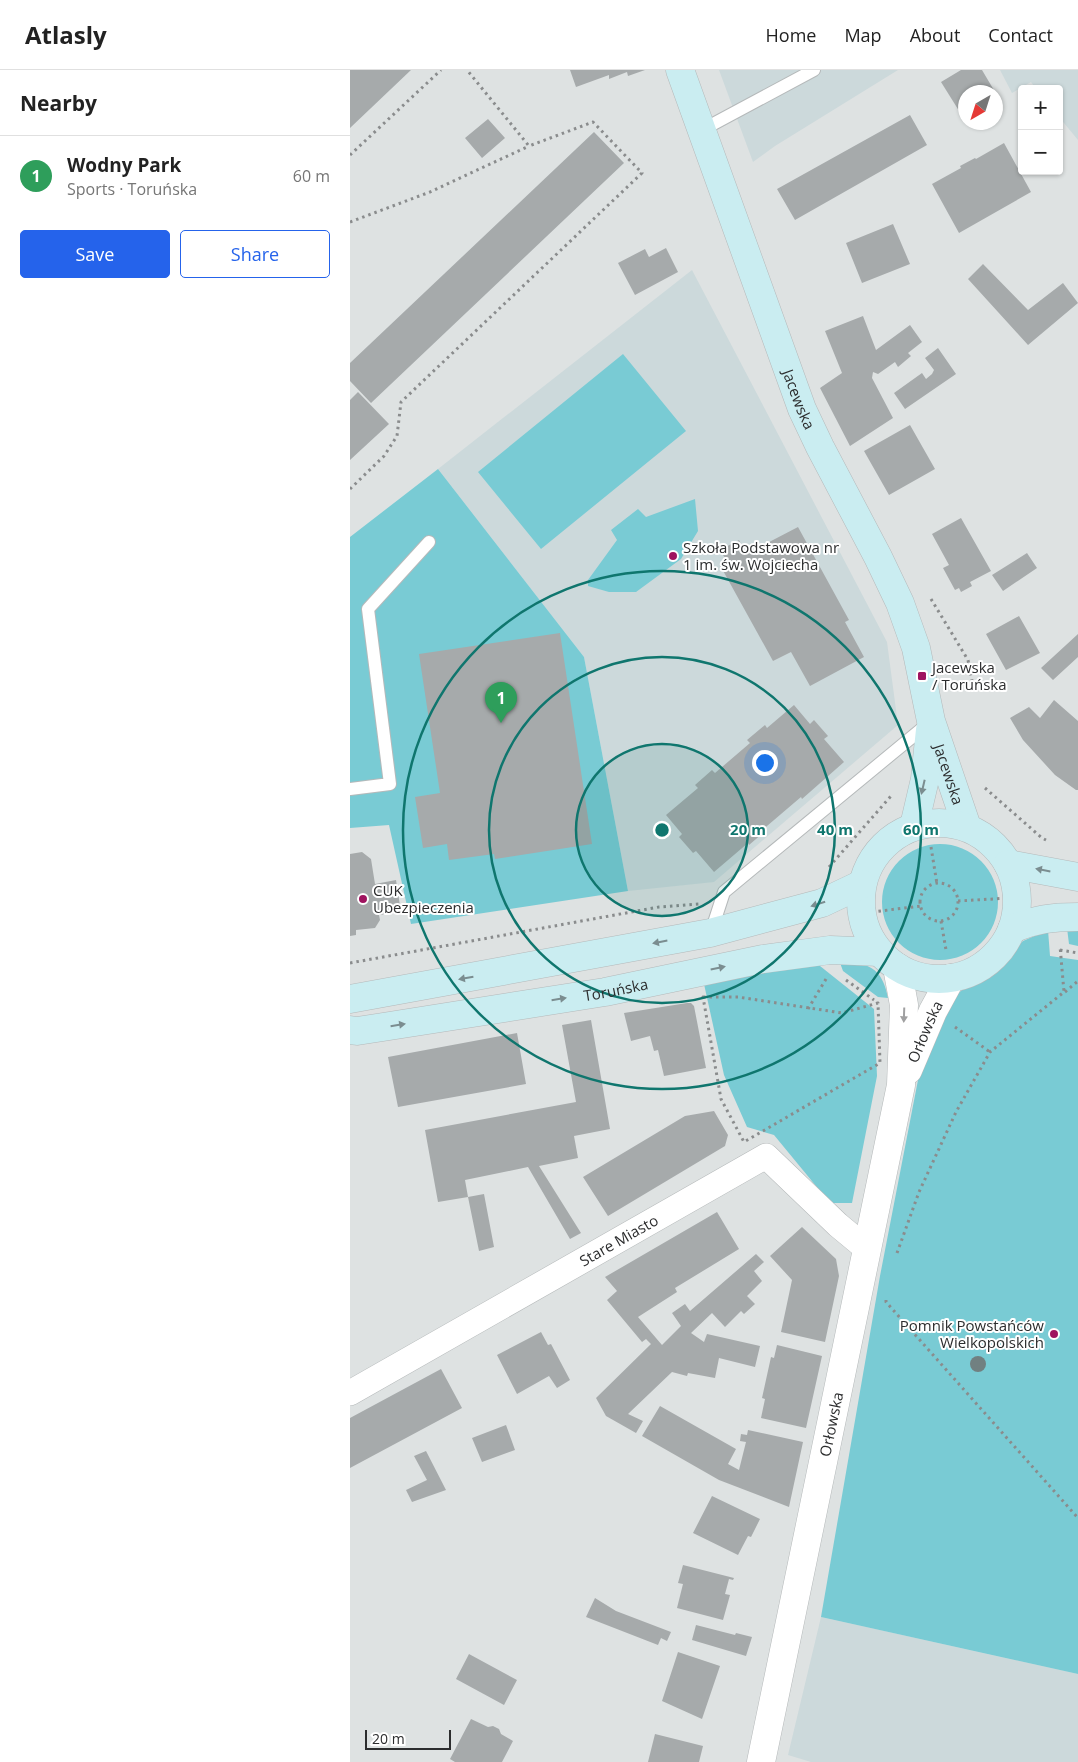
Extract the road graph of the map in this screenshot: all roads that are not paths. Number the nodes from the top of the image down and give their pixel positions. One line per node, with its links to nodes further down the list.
1 (680, 70): 3 (main road, Jacewska)
2 (814, 70): 3 (lane)
3 (702, 130): 5 (main road, Jacewska)
4 (429, 542): 7 (lane)
5 (931, 721): 6 (main road, Jacewska); 15 (lane)
6 (938, 780): 8 (main road, Jacewska, one-way to 8); 9 (main road, Jacewska)
7 (350, 788)
8 (920, 824): 9 (main road); 12 (main road)
9 (967, 827): 10 (main road)
10 (1008, 864): 11 (main road, one-way to 10); 14 (main road)
11 (1078, 877)
12 (862, 884): 15 (main road, one-way to 15); 16 (main road)
13 (1078, 917): 14 (main road)
14 (1012, 929): 17 (main road)
15 (710, 933): 18 (main road, one-way to 18)
16 (888, 959): 17 (main road, Toruńska); 19 (main road, Toruńska, one-way to 16); 20 (street, Orłowska, one-way to 20)
17 (951, 978): 20 (street, Orłowska)
18 (350, 999)
19 (350, 1030)
20 (901, 1085): 21 (street, Orłowska)
21 (867, 1249): 22 (street, Stare Miasto); 23 (street, Orłowska)
22 (350, 1393)
23 (761, 1762)

